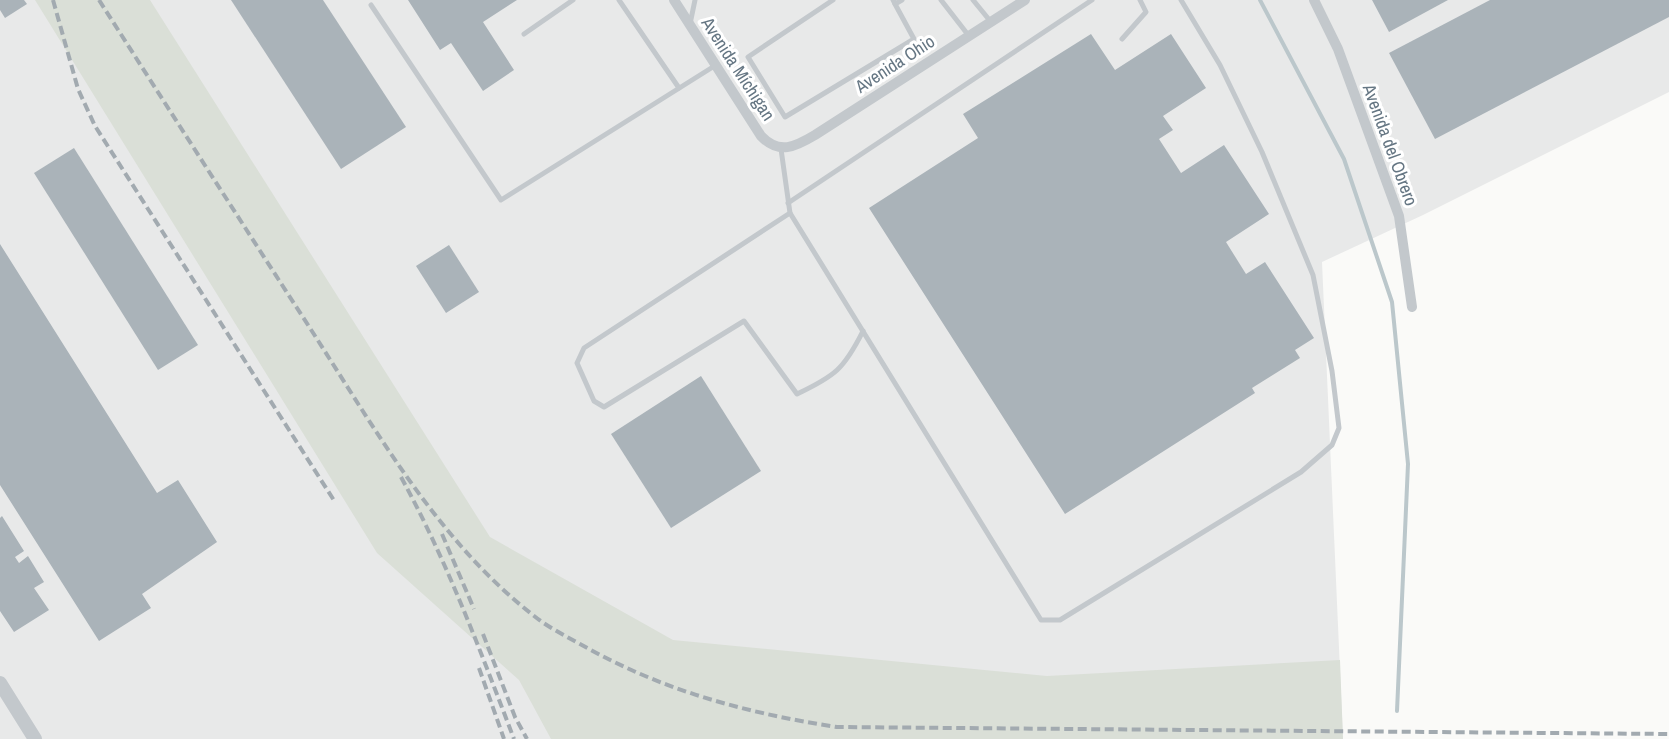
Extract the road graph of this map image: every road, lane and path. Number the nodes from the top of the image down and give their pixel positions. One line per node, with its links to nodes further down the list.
1 (573, 0): 18 (lane)
2 (619, 0): 22 (lane)
3 (674, 0): 17 (street, Avenida Míchigan)
4 (695, 0): 17 (lane)
5 (833, 0): 14 (lane)
6 (902, 0): 14 (lane)
7 (941, 0): 19 (lane)
8 (973, 0): 16 (lane)
9 (1024, 0): 16 (street, Avenida Ohio)
10 (1092, 0): 24 (lane)
11 (1140, 0): 20 (lane)
12 (1181, 0): 27 (lane)
13 (1314, 0): 26 (street, Avenida del Obrero)
14 (894, 2)
15 (371, 5): 22 (lane)
16 (991, 22): 19 (street, Avenida Ohio)
17 (690, 26): 21 (street, Avenida Míchigan)
18 (524, 34)
19 (969, 36): 23 (street, Avenida Ohio)
20 (1122, 39)
21 (716, 66): 22 (lane); 23 (street, Avenida Míchigan)
22 (679, 88)
23 (782, 149): 24 (lane)
24 (788, 203): 25 (lane)
25 (790, 213): 27 (lane); 27 (lane)
26 (1412, 307)
27 (863, 331)
28 (0, 683): 29 (street)
29 (35, 739)

